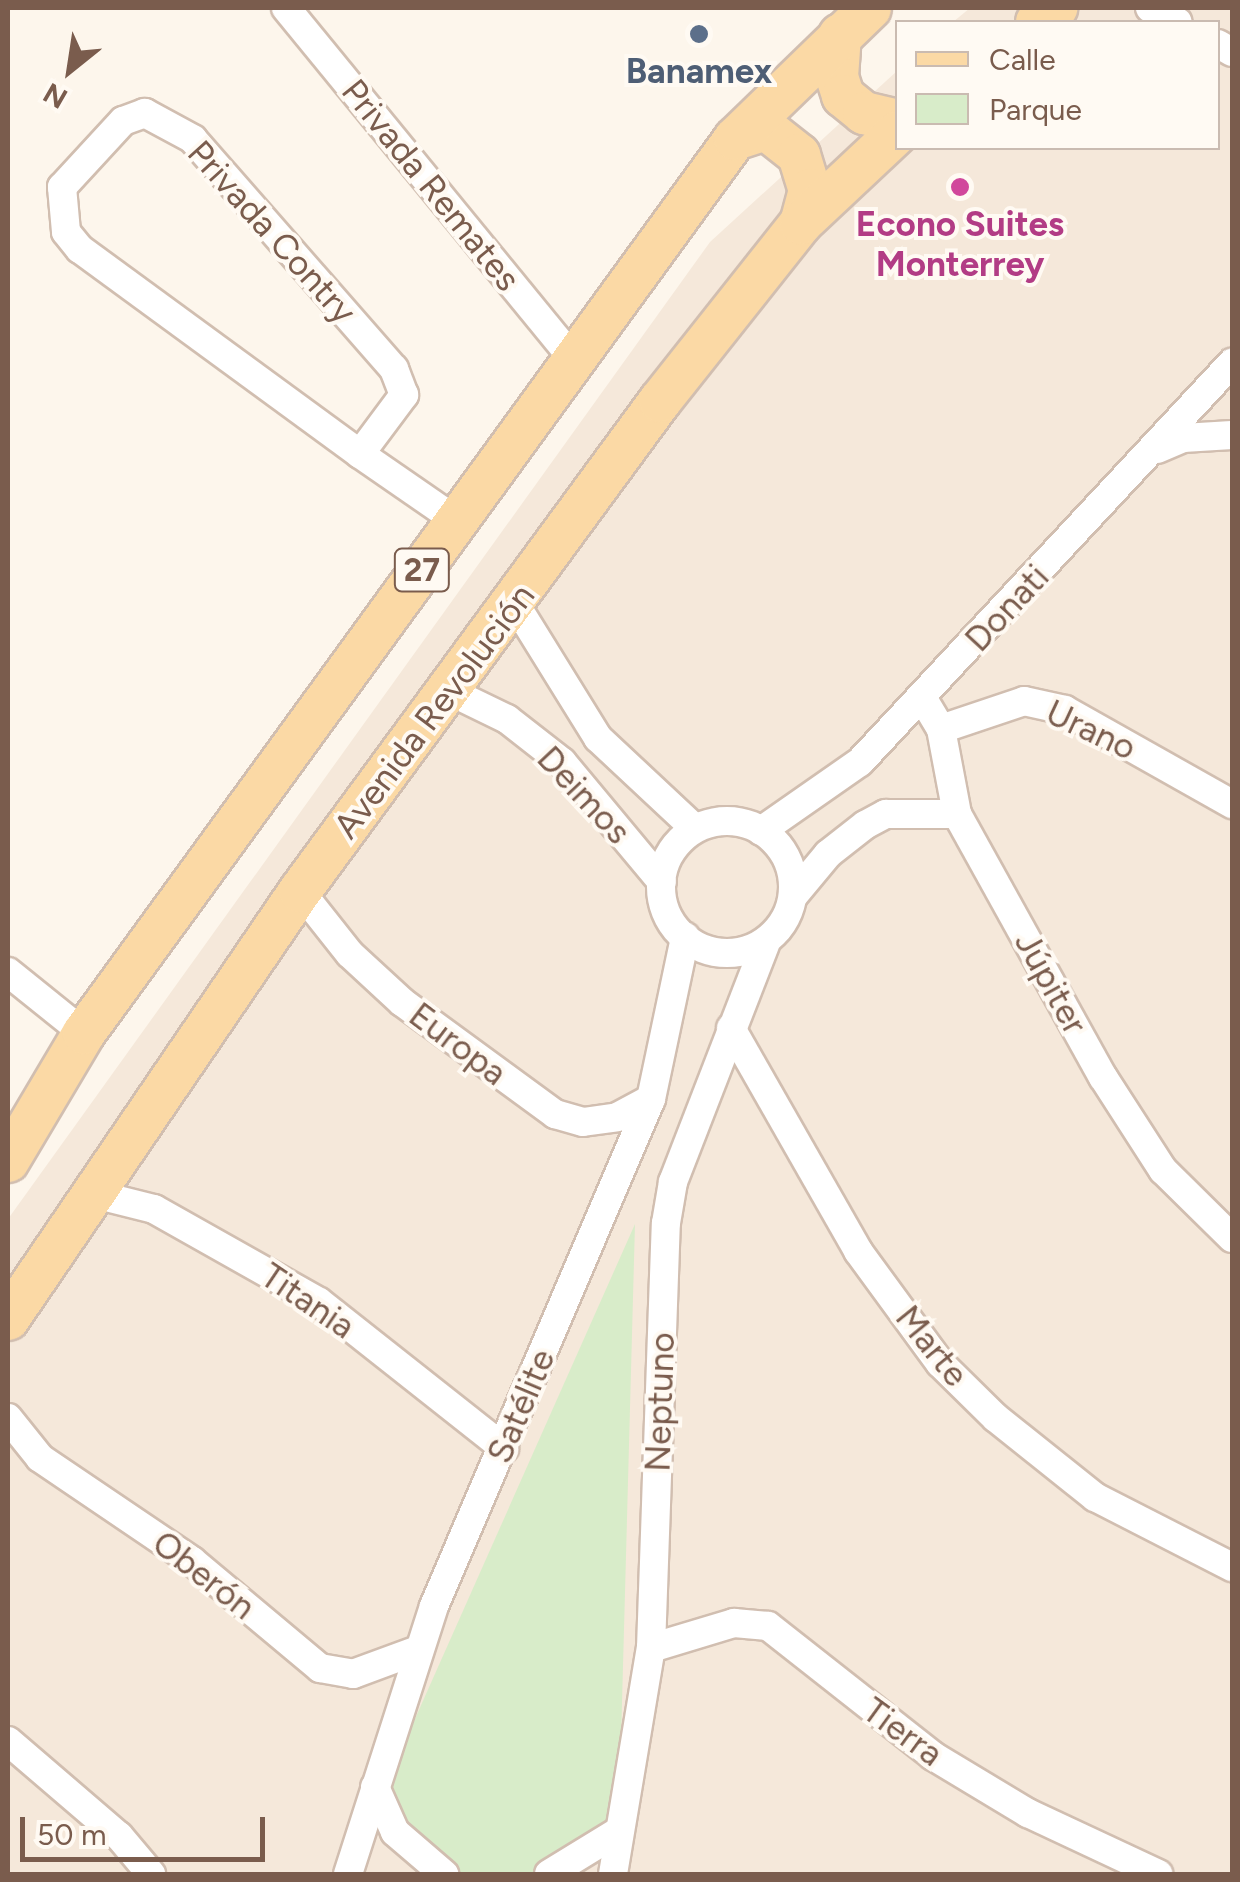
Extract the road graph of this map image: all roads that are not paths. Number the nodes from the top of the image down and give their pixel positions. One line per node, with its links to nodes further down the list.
1 (286, 8): 9 (street, Privada Remates)
2 (1150, 8): 3 (street)
3 (1174, 20)
4 (855, 21): 5 (main road); 7 (main road, 27)
5 (895, 120)
6 (895, 135): 8 (main road, Avenida Revolución)
7 (735, 139): 8 (main road); 9 (main road, 27)
8 (801, 223): 15 (main road, Avenida Revolución)
9 (576, 362): 14 (main road, 27)
10 (1232, 363): 12 (street, Donati)
11 (1232, 435): 12 (street)
12 (1151, 452): 17 (street, Donati)
13 (360, 454): 13 (street, Privada Contry); 14 (street, Privada Contry)
14 (458, 520): 30 (main road, 27)
15 (515, 604): 16 (main road, Avenida Revolución); 21 (street, Deimos)
16 (445, 690): 23 (street, Deimos); 24 (main road, Avenida Revolución)
17 (923, 699): 18 (street, Júpiter); 22 (street, Donati)
18 (941, 729): 19 (street, Urano); 20 (street, Júpiter)
19 (1232, 804)
20 (957, 814): 25 (street); 34 (street, Júpiter)
21 (693, 827): 22 (street); 23 (street)
22 (761, 830): 25 (street)
23 (662, 882): 26 (street)
24 (300, 892): 31 (street, Europa); 33 (main road, Avenida Revolución)
25 (794, 895): 27 (street)
26 (684, 937): 27 (street); 31 (street, Satélite)
27 (764, 945): 29 (street, Neptuno)
28 (8, 972): 30 (street)
29 (731, 1028): 38 (street, Marte); 39 (street, Neptuno)
30 (84, 1034): 32 (main road, 27)
31 (651, 1099): 37 (street, Satélite)
32 (8, 1161)
33 (90, 1193): 35 (main road, Avenida Revolución); 37 (street, Titania)
34 (1232, 1238)
35 (8, 1319)
36 (8, 1418): 40 (street, Oberón)
37 (504, 1448): 40 (street, Satélite)
38 (1232, 1567)
39 (651, 1648): 43 (street, Neptuno); 49 (street, Tierra)
40 (418, 1650): 42 (street, Satélite)
41 (8, 1741): 44 (street)
42 (375, 1787): 45 (street, Satélite); 46 (street)
43 (616, 1833): 47 (street); 48 (street, Neptuno)
44 (152, 1874)
45 (348, 1874)
46 (444, 1874)
47 (549, 1874)
48 (614, 1874)
49 (1158, 1874)

